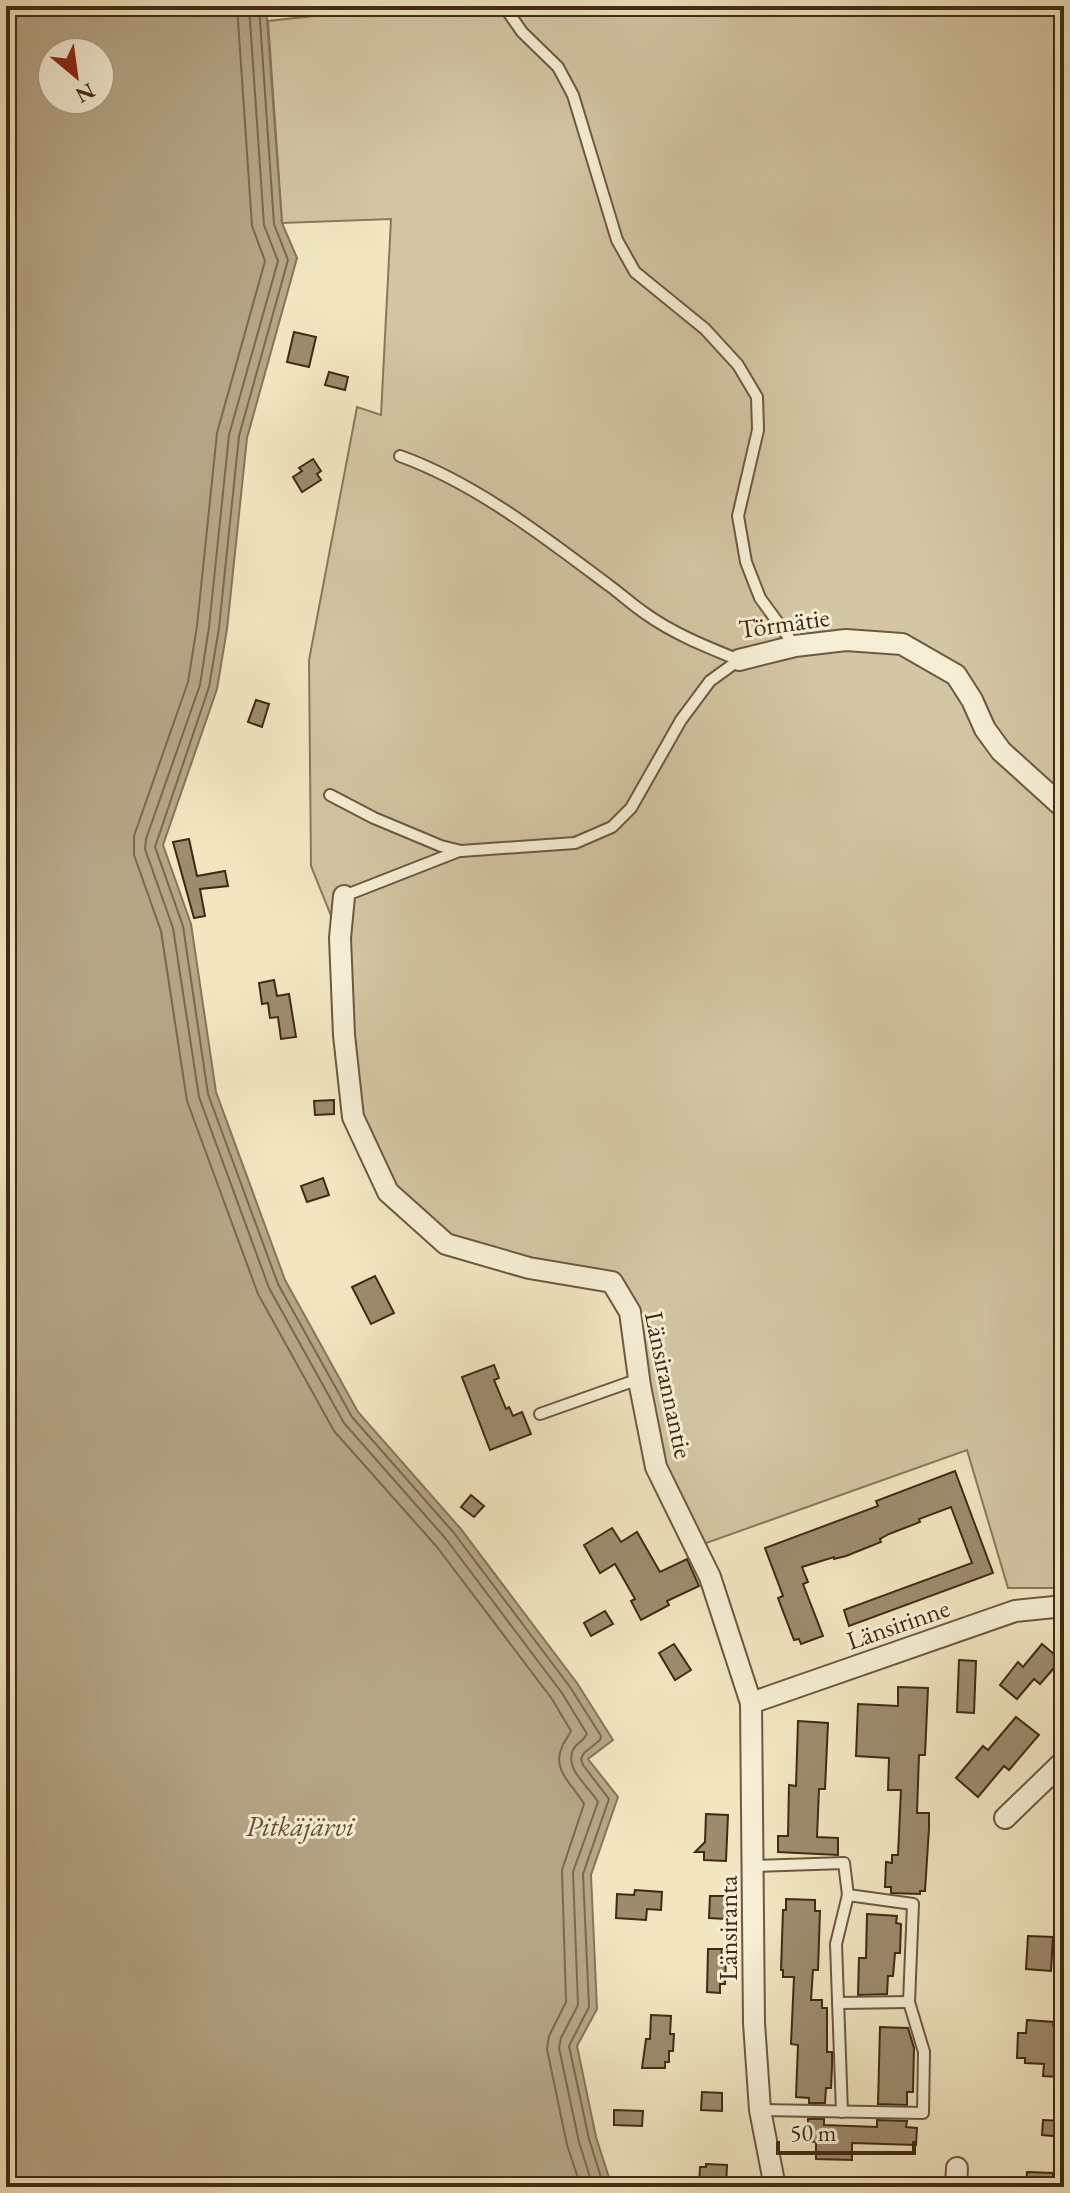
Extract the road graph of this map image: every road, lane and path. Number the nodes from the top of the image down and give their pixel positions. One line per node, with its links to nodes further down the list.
1 (504, 6): 3 (lane)
2 (400, 456): 4 (lane, Törmätie)
3 (795, 646): 4 (street, Törmätie); 6 (street, Törmätie)
4 (739, 660): 7 (lane)
5 (330, 795): 7 (lane)
6 (1064, 808)
7 (461, 851): 8 (lane)
8 (344, 896): 9 (street, Länsirannantie)
9 (639, 1379): 10 (lane); 12 (street, Länsirannantie)
10 (540, 1414)
11 (1064, 1606): 12 (street, Länsirinne)
12 (751, 1703): 15 (street, Länsiranta)
13 (1064, 1761): 14 (street)
14 (1005, 1818)
15 (754, 1866): 16 (lane); 19 (street, Länsiranta)
16 (848, 1895): 17 (lane); 18 (lane)
17 (909, 2002): 18 (lane); 20 (lane)
18 (838, 2003): 20 (lane)
19 (760, 2110): 20 (lane); 21 (street, Länsiranta)
20 (842, 2112)
21 (775, 2187)

